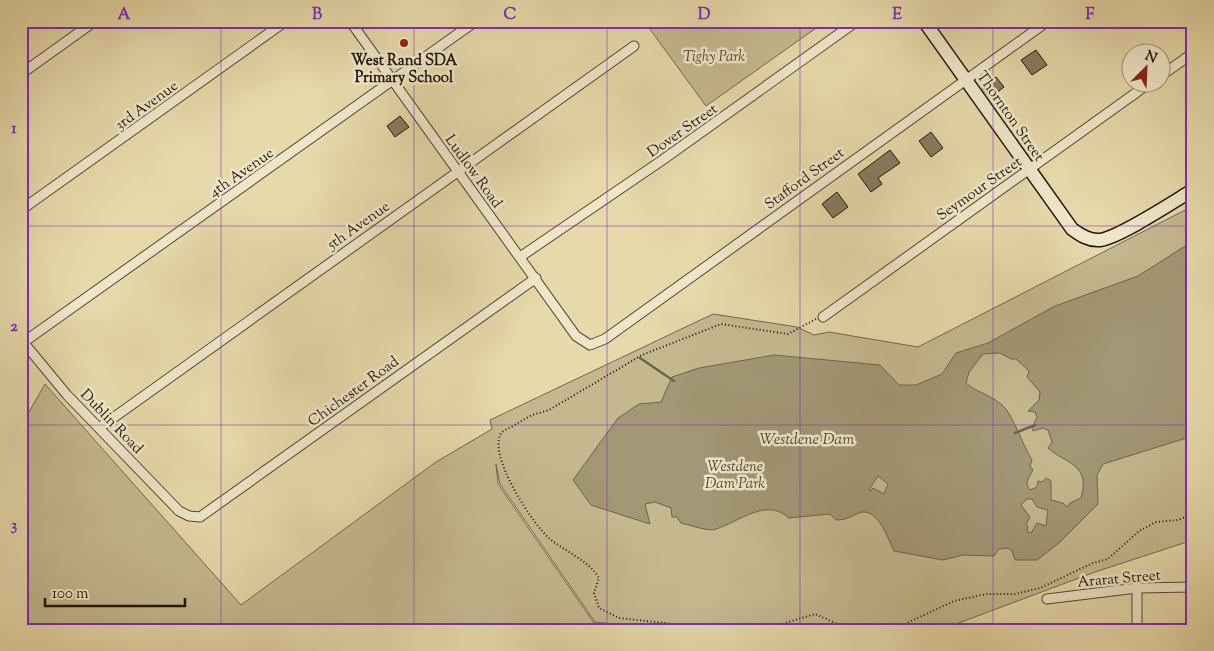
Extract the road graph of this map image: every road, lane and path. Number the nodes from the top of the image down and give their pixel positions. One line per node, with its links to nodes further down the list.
1 (96, 21): 11 (street)
2 (286, 21): 18 (street, 3rd Avenue)
3 (350, 21): 13 (street, Ludlow Road)
4 (476, 21): 13 (street, 4th Avenue)
5 (857, 21): 19 (street, Dover Street)
6 (924, 21): 12 (street, Thornton Street)
7 (1048, 21): 12 (street, Stafford Street)
8 (634, 46): 16 (street, 5th Avenue)
9 (1193, 53): 10 (street)
10 (1172, 68)
11 (21, 74)
12 (965, 80): 15 (street, Thornton Street); 22 (street, Stafford Street)
13 (393, 81): 16 (street, Ludlow Road); 23 (street, 4th Avenue)
14 (1137, 92): 15 (street, Seymour Street)
15 (1029, 170): 17 (street, Thornton Street); 21 (street, Seymour Street)
16 (457, 171): 19 (street, Ludlow Road); 24 (street, 5th Avenue)
17 (1193, 190)
18 (21, 210)
19 (520, 257): 20 (street, Ludlow Road)
20 (536, 278): 22 (street, Ludlow Road); 26 (street, Chichester Road)
21 (823, 317): 30 (path)
22 (576, 336)
23 (22, 344): 24 (street, Dublin Road)
24 (99, 428): 26 (street, Dublin Road)
25 (1193, 514): 31 (path)
26 (184, 515)
27 (1193, 587): 28 (street, Ararat Street)
28 (1137, 588): 29 (street, Ararat Street); 32 (street)
29 (1047, 599)
30 (851, 630)
31 (892, 630)
32 (1137, 630)

